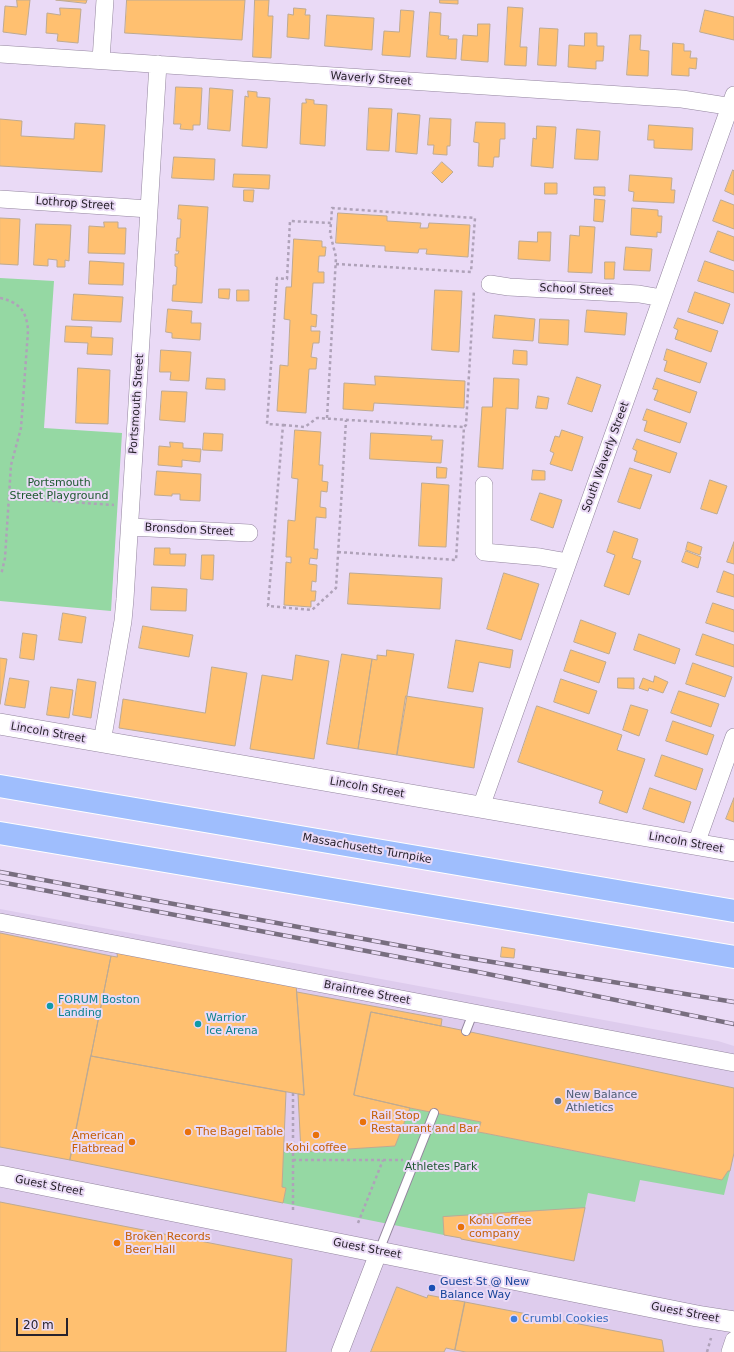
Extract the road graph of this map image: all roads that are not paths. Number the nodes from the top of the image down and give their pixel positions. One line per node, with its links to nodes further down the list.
1 (105, 0): 3 (street)
2 (0, 54): 3 (street, Waverly Street)
3 (101, 60): 4 (street, Waverly Street)
4 (158, 64): 5 (street, Waverly Street); 7 (street, Portsmouth Street)
5 (733, 103): 9 (street, South Waverly Street)
6 (0, 199): 7 (street, Lothrop Street)
7 (149, 209): 11 (street, Portsmouth Street)
8 (482, 285): 9 (street, School Street)
9 (662, 298): 13 (street, South Waverly Street)
10 (484, 485): 13 (street)
11 (130, 527): 12 (street, Bronsdon Street); 16 (street, Portsmouth Street)
12 (249, 534)
13 (568, 562): 18 (street, South Waverly Street)
14 (0, 724): 16 (street, Lincoln Street)
15 (734, 737): 20 (street)
16 (102, 742): 18 (street, Lincoln Street)
17 (0, 786): 22 (highway, Massachusetts Turnpike)
18 (481, 807): 20 (street, Lincoln Street)
19 (0, 833): 24 (highway)
20 (696, 844): 21 (street, Lincoln Street)
21 (734, 851)
22 (734, 911)
23 (0, 922): 25 (street, Braintree Street)
24 (734, 957)
25 (473, 1013): 26 (lane); 27 (street, Braintree Street)
26 (466, 1031)
27 (734, 1063)
28 (434, 1113): 30 (lane)
29 (0, 1176): 30 (street, Guest Street)
30 (379, 1251): 31 (street, Guest Street); 33 (street)
31 (734, 1322)
32 (734, 1340): 34 (street)
33 (340, 1352)
34 (730, 1352)

